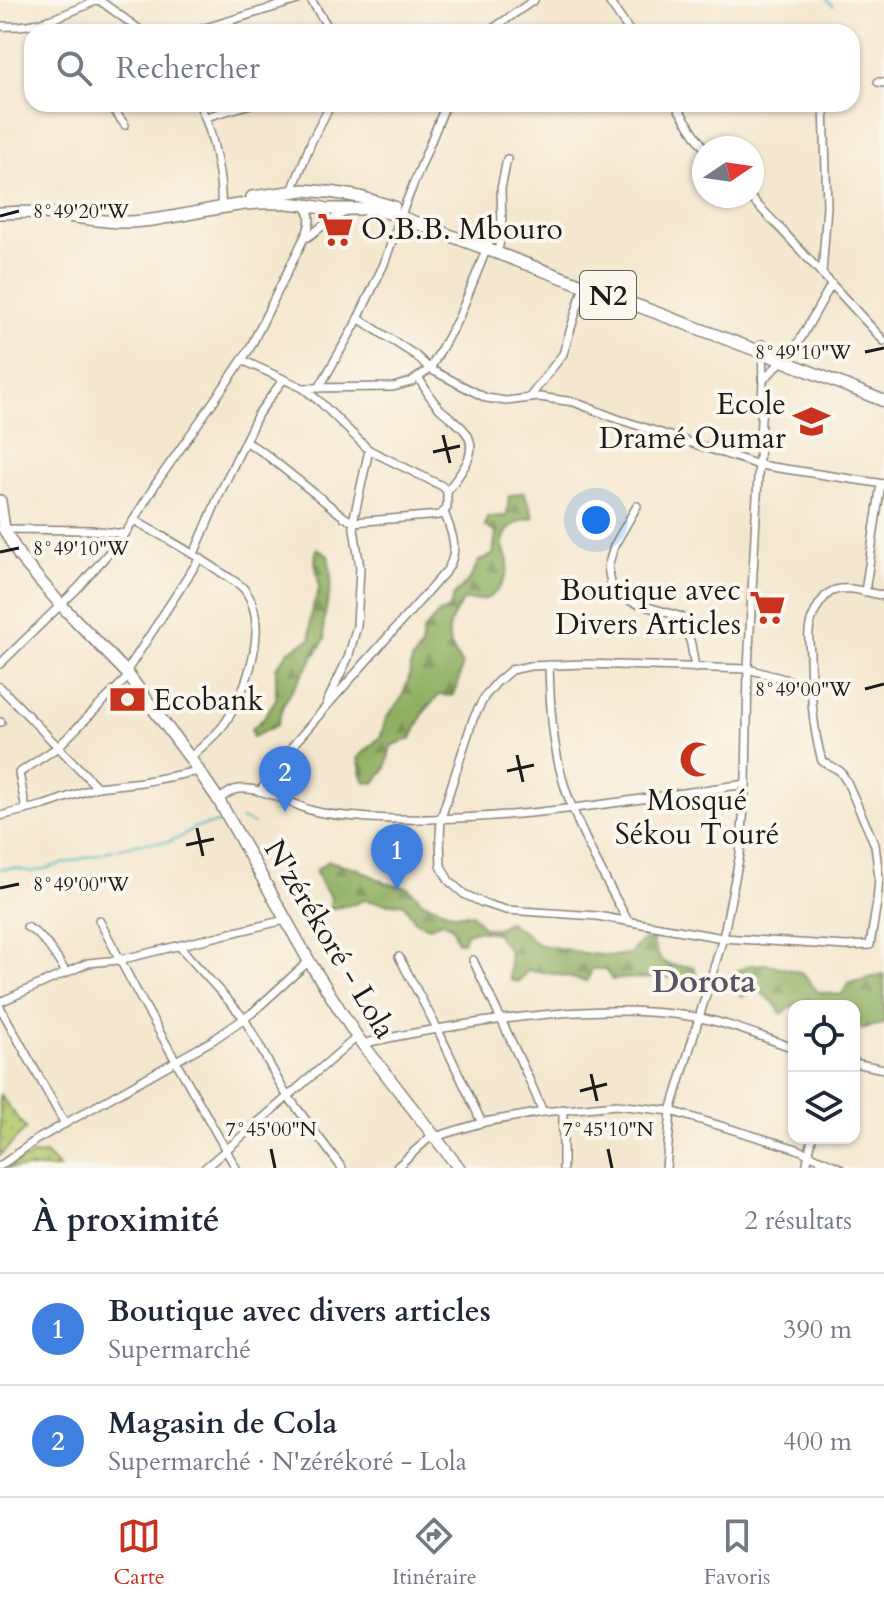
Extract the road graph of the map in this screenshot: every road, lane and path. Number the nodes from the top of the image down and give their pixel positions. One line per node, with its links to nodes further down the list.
1 (98, 0): 6 (street); 9 (street)
2 (298, 0): 10 (street)
3 (311, 0): 11 (street)
4 (534, 0): 12 (street)
5 (608, 0): 13 (street)
6 (51, 20): 7 (street); 8 (street)
7 (39, 24)
8 (54, 24)
9 (132, 24)
10 (218, 24)
11 (326, 24)
12 (500, 24)
13 (624, 24)
14 (0, 26): 15 (street)
15 (24, 26)
16 (115, 112): 24 (street)
17 (203, 112): 23 (street)
18 (223, 112): 23 (street)
19 (327, 112): 27 (street)
20 (443, 112): 35 (street)
21 (680, 112): 25 (street)
22 (824, 112): 38 (street)
23 (206, 117): 30 (street)
24 (125, 125)
25 (696, 136)
26 (507, 159): 37 (street)
27 (292, 191): 28 (highway, N2); 30 (highway, N2)
28 (328, 192): 32 (highway); 35 (highway, N2)
29 (297, 203): 30 (highway, N2); 32 (highway, N2); 36 (street)
30 (221, 208): 34 (highway, N2)
31 (761, 208): 38 (street)
32 (326, 209): 33 (highway, N2)
33 (354, 209): 35 (highway, N2); 36 (street)
34 (0, 213)
35 (402, 213): 37 (highway, N2); 41 (street)
36 (303, 241): 45 (street)
37 (491, 246): 39 (highway, N2); 46 (street)
38 (821, 274): 40 (street)
39 (585, 283): 43 (highway, N2); 53 (street)
40 (831, 285): 42 (street); 44 (street)
41 (358, 318): 46 (street); 51 (street)
42 (884, 341)
43 (762, 348): 44 (highway, N2); 49 (street)
44 (786, 358): 49 (street); 52 (highway, N2); 54 (highway, N2)
45 (242, 360): 48 (street); 63 (street)
46 (430, 369): 47 (street); 53 (street)
47 (418, 377): 51 (street); 59 (street)
48 (283, 380): 50 (street); 55 (street)
49 (763, 381): 57 (street)
50 (303, 388): 51 (street); 56 (street)
51 (319, 388)
52 (884, 393)
53 (529, 398): 57 (street)
54 (884, 401)
55 (245, 441): 64 (street); 67 (street)
56 (369, 450): 59 (street); 64 (street)
57 (759, 465): 58 (street); 74 (street)
58 (882, 484): 68 (street)
59 (447, 491): 62 (street)
60 (0, 501): 65 (highway, N'zérékoré - Lola)
61 (637, 506): 73 (street)
62 (444, 512): 64 (street); 78 (street)
63 (134, 520): 66 (street); 67 (street)
64 (353, 522): 78 (street)
65 (2, 529): 66 (street); 70 (highway, N'zérékoré - Lola)
66 (125, 534): 70 (street)
67 (197, 556): 75 (street); 80 (street)
68 (865, 592): 69 (street); 76 (street)
69 (884, 596)
70 (60, 604): 71 (street); 75 (highway, N'zérékoré - Lola)
71 (0, 664)
72 (549, 665): 73 (street); 86 (street); 89 (street)
73 (695, 668): 74 (street)
74 (748, 669): 76 (street); 82 (street)
75 (127, 674): 79 (street); 80 (highway, N'zérékoré - Lola)
76 (810, 686): 94 (street)
77 (0, 687): 79 (street)
78 (325, 708): 84 (street)
79 (58, 747): 83 (street); 87 (street)
80 (190, 758): 81 (highway, N'zérékoré - Lola)
81 (199, 771): 83 (street); 85 (highway, N'zérékoré - Lola)
82 (746, 784): 86 (street); 94 (street)
83 (97, 787): 87 (street)
84 (260, 791): 85 (street); 89 (street)
85 (218, 799): 91 (highway, N'zérékoré - Lola)
86 (573, 807): 89 (street); 92 (street)
87 (26, 810): 88 (street)
88 (0, 816)
89 (441, 818): 92 (street)
90 (99, 920): 97 (street)
91 (285, 920): 95 (street); 99 (highway, N'zérékoré - Lola)
92 (628, 921): 94 (street)
93 (27, 927): 100 (street)
94 (723, 938): 103 (street)
95 (179, 946): 97 (street); 102 (street)
96 (399, 957): 105 (street)
97 (119, 960): 100 (street); 108 (street)
98 (473, 960): 104 (street)
99 (309, 961): 102 (street); 106 (highway, N'zérékoré - Lola)
100 (66, 973): 101 (street)
101 (0, 1005): 116 (street)
102 (244, 1018): 108 (street); 111 (street)
103 (698, 1018): 104 (street); 107 (street); 113 (street)
104 (500, 1019): 105 (street); 114 (street)
105 (437, 1028): 106 (street); 115 (street)
106 (360, 1040): 111 (street); 117 (highway, N'zérékoré - Lola)
107 (788, 1046)
108 (176, 1060): 116 (street); 119 (street)
109 (860, 1064): 110 (street)
110 (884, 1069)
111 (288, 1096): 119 (street); 124 (street)
112 (563, 1109): 113 (street); 114 (street); 127 (street)
113 (671, 1111): 120 (street); 128 (street)
114 (543, 1112): 115 (street)
115 (482, 1123): 117 (street)
116 (65, 1124): 121 (street)
117 (435, 1138): 125 (street); 126 (highway, N'zérékoré - Lola)
118 (810, 1144): 120 (street)
119 (225, 1150): 122 (street); 123 (street)
120 (808, 1154): 129 (street); 130 (street)
121 (0, 1166)
122 (205, 1168)
123 (236, 1168)
124 (342, 1168)
125 (396, 1168)
126 (459, 1168)
127 (563, 1168)
128 (666, 1168)
129 (806, 1168)
130 (840, 1168)

